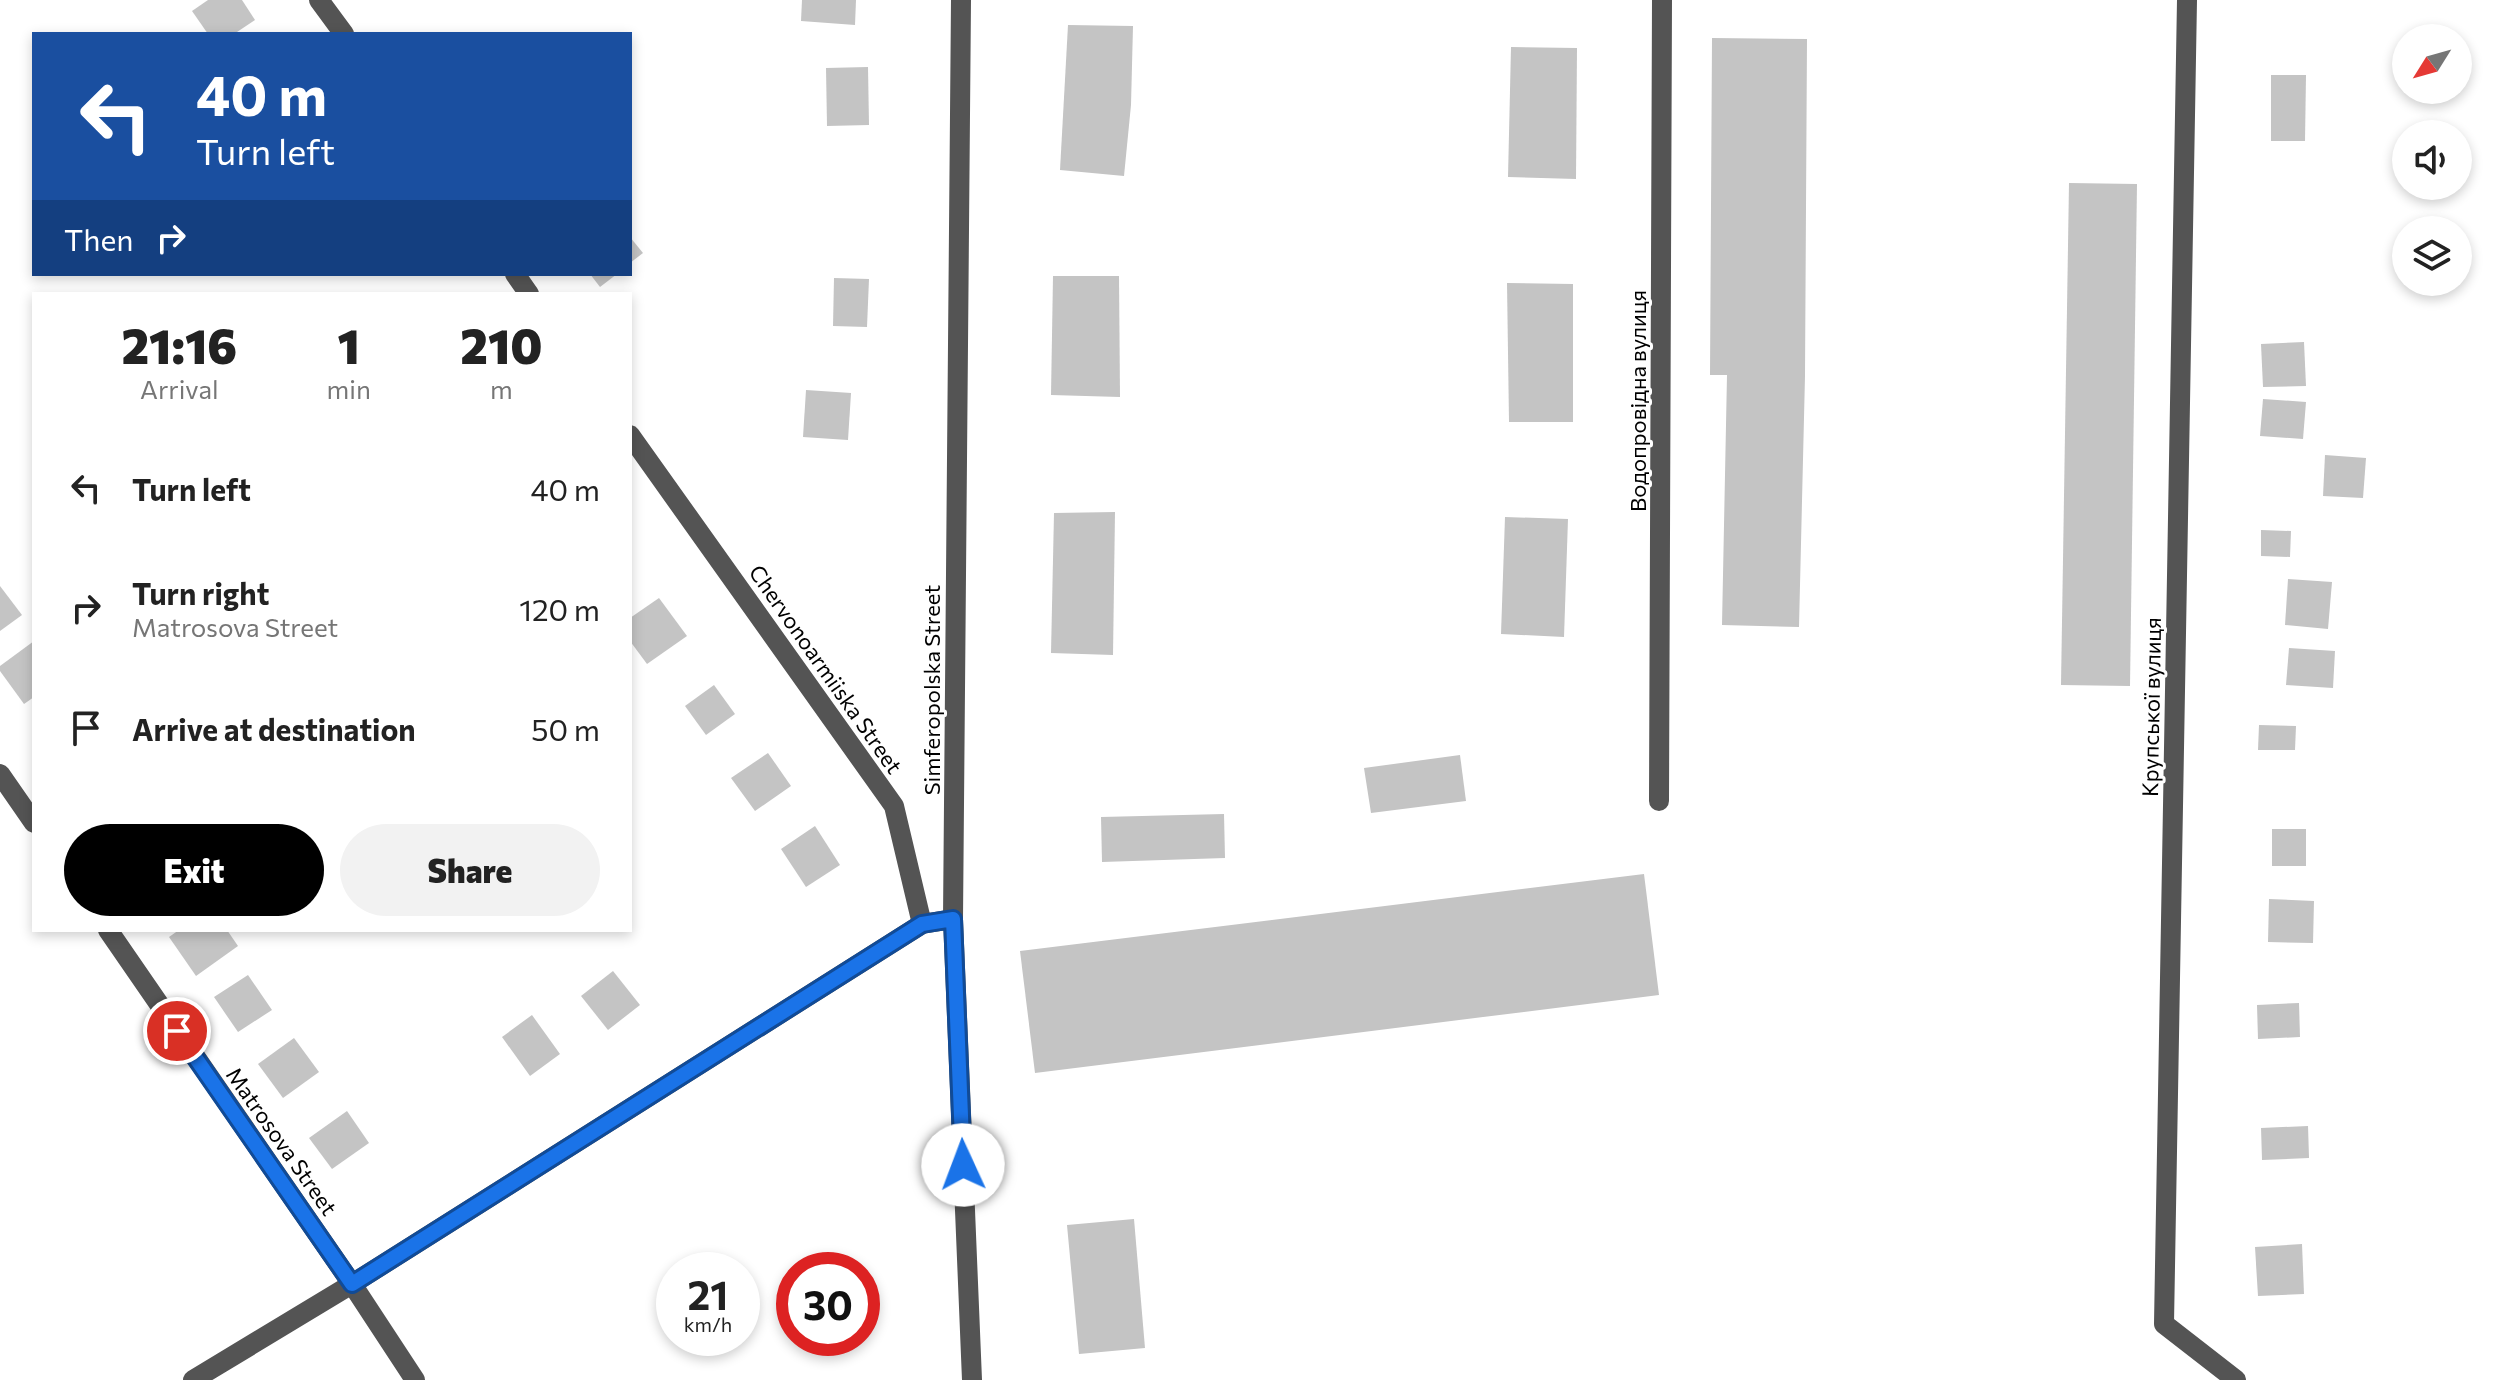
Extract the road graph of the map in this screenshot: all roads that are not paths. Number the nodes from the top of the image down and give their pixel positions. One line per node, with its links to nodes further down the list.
1 (319, 0): 5 (street)
2 (961, 0): 10 (street, Simferopolska Street)
3 (1662, 0): 8 (street, Водопровідна вулиця)
4 (2187, 0): 17 (street, Крупської вулиця)
5 (343, 32)
6 (632, 438): 11 (street, Chervonoarmiiska Street)
7 (0, 774): 9 (street)
8 (1659, 801)
9 (32, 820)
10 (953, 919): 11 (street); 16 (street, Simferopolska Street)
11 (922, 924): 13 (street)
12 (109, 932): 13 (street, Matrosova Street)
13 (352, 1284): 14 (street); 15 (street, Matrosova Street)
14 (193, 1380)
15 (415, 1380)
16 (972, 1380)
17 (2236, 1380)

